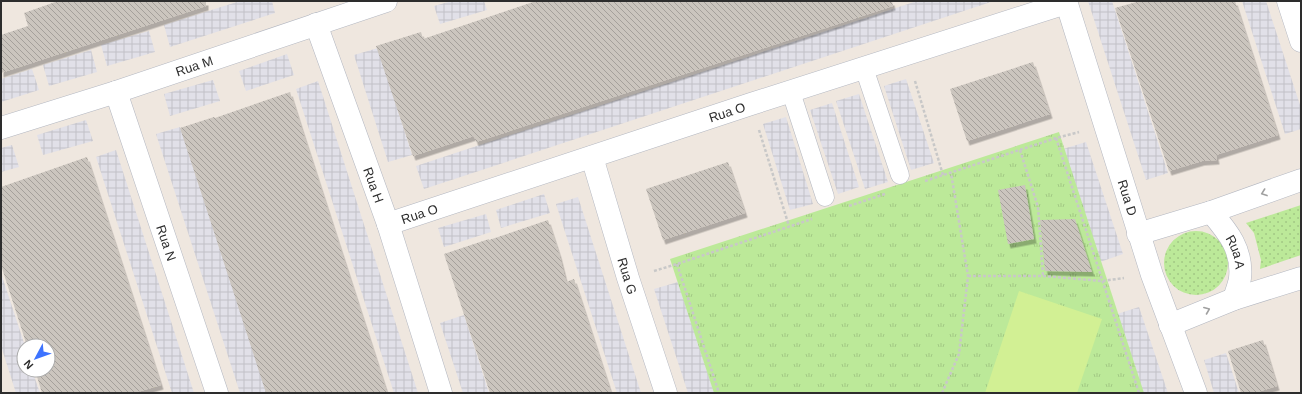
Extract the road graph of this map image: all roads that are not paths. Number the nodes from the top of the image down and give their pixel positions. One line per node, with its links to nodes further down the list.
1 (386, 1): 4 (street, Rua M)
2 (1288, 1): 5 (street)
3 (1066, 2): 6 (street, Rua O); 16 (street, Rua D)
4 (316, 24): 7 (street, Rua M); 15 (street, Rua H)
5 (1301, 42)
6 (864, 68): 8 (street, Rua O); 11 (lane)
7 (116, 92): 9 (street, Rua M); 20 (street, Rua N)
8 (791, 92): 10 (street, Rua O); 13 (lane)
9 (1, 128)
10 (592, 157): 15 (street, Rua O); 22 (street, Rua G)
11 (900, 175)
12 (1301, 180): 14 (street, one-way to 14)
13 (825, 197)
14 (1212, 212): 16 (street); 18 (street, Rua A)
15 (388, 224): 21 (street, Rua H)
16 (1138, 234): 19 (street, Rua D)
17 (1301, 278): 18 (street)
18 (1234, 299): 19 (street, one-way to 18)
19 (1170, 325): 23 (street, Rua D)
20 (217, 393)
21 (441, 393)
22 (666, 393)
23 (1196, 393)

